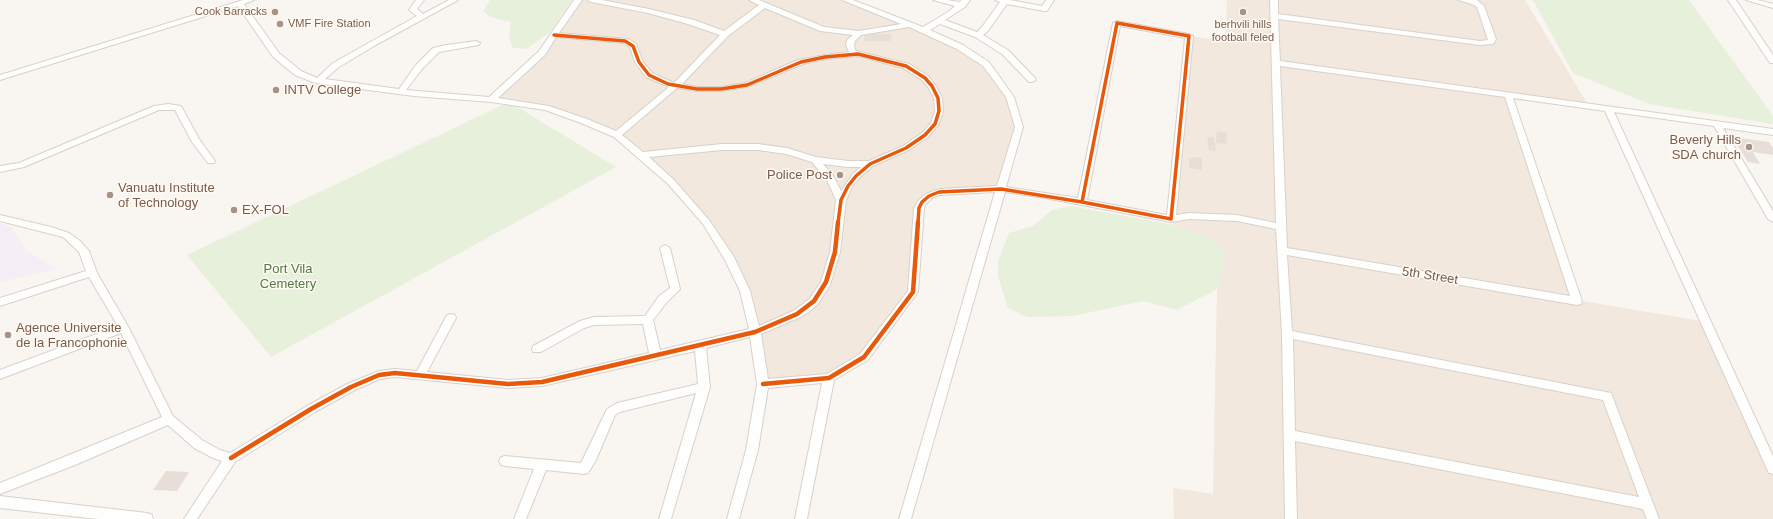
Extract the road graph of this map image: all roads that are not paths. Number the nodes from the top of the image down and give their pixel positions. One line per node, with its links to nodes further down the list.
1 (250, 0): 15 (street)
2 (420, 0): 20 (street)
3 (454, 0): 20 (street)
4 (578, 0): 26 (street)
5 (591, 0): 25 (street)
6 (753, 0): 17 (street)
7 (846, 0): 22 (street)
8 (938, 0): 16 (street)
9 (1050, 0): 14 (street)
10 (1274, 0): 19 (street)
11 (1462, 0): 19 (street)
12 (1732, 0): 30 (street)
13 (1750, 0): 18 (street)
14 (1002, 1): 27 (street)
15 (240, 3): 32 (street); 34 (street)
16 (964, 3): 21 (street)
17 (764, 5): 24 (street); 25 (street)
18 (1773, 6)
19 (1275, 16): 31 (street)
20 (423, 17): 34 (street)
21 (940, 21): 23 (street); 27 (street)
22 (908, 25): 23 (street); 24 (street)
23 (924, 30): 48 (street)
24 (860, 33): 29 (street)
25 (725, 34): 35 (street)
26 (554, 35): 35 (street); 38 (street)
27 (978, 35): 33 (street)
28 (476, 43): 36 (street)
29 (858, 54): 35 (street); 46 (street)
30 (1773, 60)
31 (1276, 63): 37 (street); 54 (street)
32 (0, 78)
33 (1032, 80)
34 (318, 81): 36 (street)
35 (676, 85): 42 (street)
36 (401, 92): 38 (street)
37 (1508, 95): 39 (street); 56 (street, 5th Street)
38 (491, 100): 42 (street)
39 (1608, 110): 40 (street); 77 (street)
40 (1717, 124): 41 (street); 53 (street)
41 (1773, 132)
42 (616, 135): 43 (street)
43 (641, 155): 44 (street); 62 (street)
44 (815, 160): 46 (street); 49 (street)
45 (210, 161): 47 (street)
46 (870, 164): 49 (street)
47 (0, 169)
48 (1000, 189): 50 (street); 69 (street); 87 (street)
49 (841, 200): 62 (street)
50 (1082, 202): 52 (street); 52 (street)
51 (0, 218): 57 (street)
52 (1172, 218): 54 (street)
53 (1773, 219)
54 (1281, 227): 56 (street)
55 (665, 248): 60 (street)
56 (1282, 251): 63 (street)
57 (92, 273): 58 (street); 61 (street)
58 (0, 302)
59 (451, 318): 68 (street)
60 (648, 320): 65 (street); 66 (street)
61 (124, 328): 67 (street); 72 (street)
62 (755, 332): 64 (street); 70 (street)
63 (1287, 334): 73 (street); 80 (street)
64 (700, 346): 66 (street); 71 (street)
65 (537, 349)
66 (655, 355): 68 (street)
67 (0, 375)
68 (420, 375): 74 (street)
69 (830, 378): 70 (street); 86 (street)
70 (763, 384): 85 (street)
71 (704, 386): 76 (street); 84 (street)
72 (169, 419): 74 (street); 78 (street)
73 (1290, 435): 80 (street); 88 (street)
74 (231, 458): 82 (street)
75 (505, 461): 76 (street)
76 (542, 465): 83 (street)
77 (1773, 469)
78 (0, 489)
79 (0, 502): 81 (street)
80 (1649, 505): 89 (street)
81 (147, 519)
82 (190, 519)
83 (520, 519)
84 (665, 519)
85 (733, 519)
86 (801, 519)
87 (905, 519)
88 (1291, 519)
89 (1653, 519)

